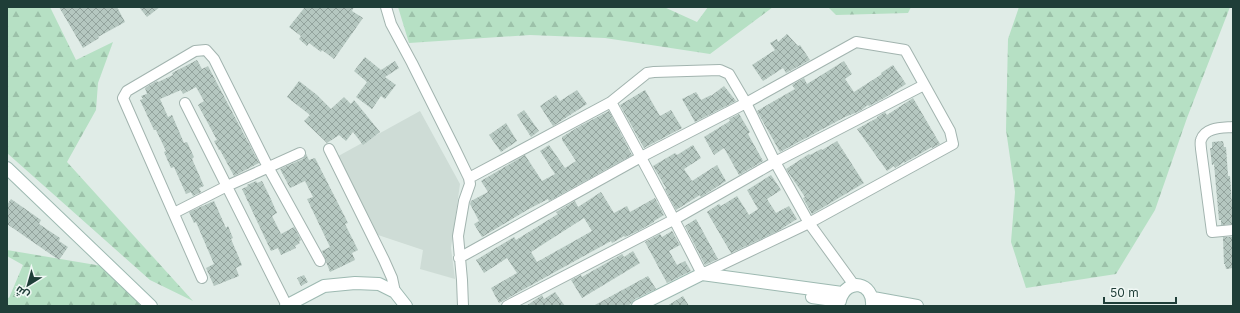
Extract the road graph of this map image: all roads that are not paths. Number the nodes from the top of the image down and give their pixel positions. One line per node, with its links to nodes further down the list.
1 (386, 7): 13 (street)
2 (924, 85): 5 (street); 10 (street); 17 (street)
3 (611, 102): 5 (street); 9 (street); 13 (street)
4 (185, 103): 14 (street)
5 (746, 103): 9 (street); 10 (street)
6 (1233, 127): 18 (street)
7 (328, 149): 24 (street)
8 (300, 153): 11 (street)
9 (640, 157): 16 (street); 19 (street)
10 (775, 162): 16 (street); 17 (street)
11 (268, 167): 14 (street); 15 (street); 20 (street)
12 (7, 168): 27 (main road)
13 (469, 178): 19 (street)
14 (227, 186): 15 (street); 28 (street)
15 (174, 213): 22 (street)
16 (675, 218): 21 (street); 31 (street)
17 (809, 223): 21 (street); 23 (street)
18 (1233, 230)
19 (459, 258): 30 (street)
20 (320, 261)
21 (702, 274): 25 (main road); 32 (main road)
22 (202, 278)
23 (854, 285): 25 (main road); 26 (main road)
24 (395, 292): 28 (main road); 29 (main road)
25 (841, 300): 33 (main road)
26 (873, 302): 34 (main road)
27 (151, 306)
28 (286, 306)
29 (406, 306)
30 (463, 306)
31 (507, 306)
32 (638, 306)
33 (650, 306)
34 (917, 306)

